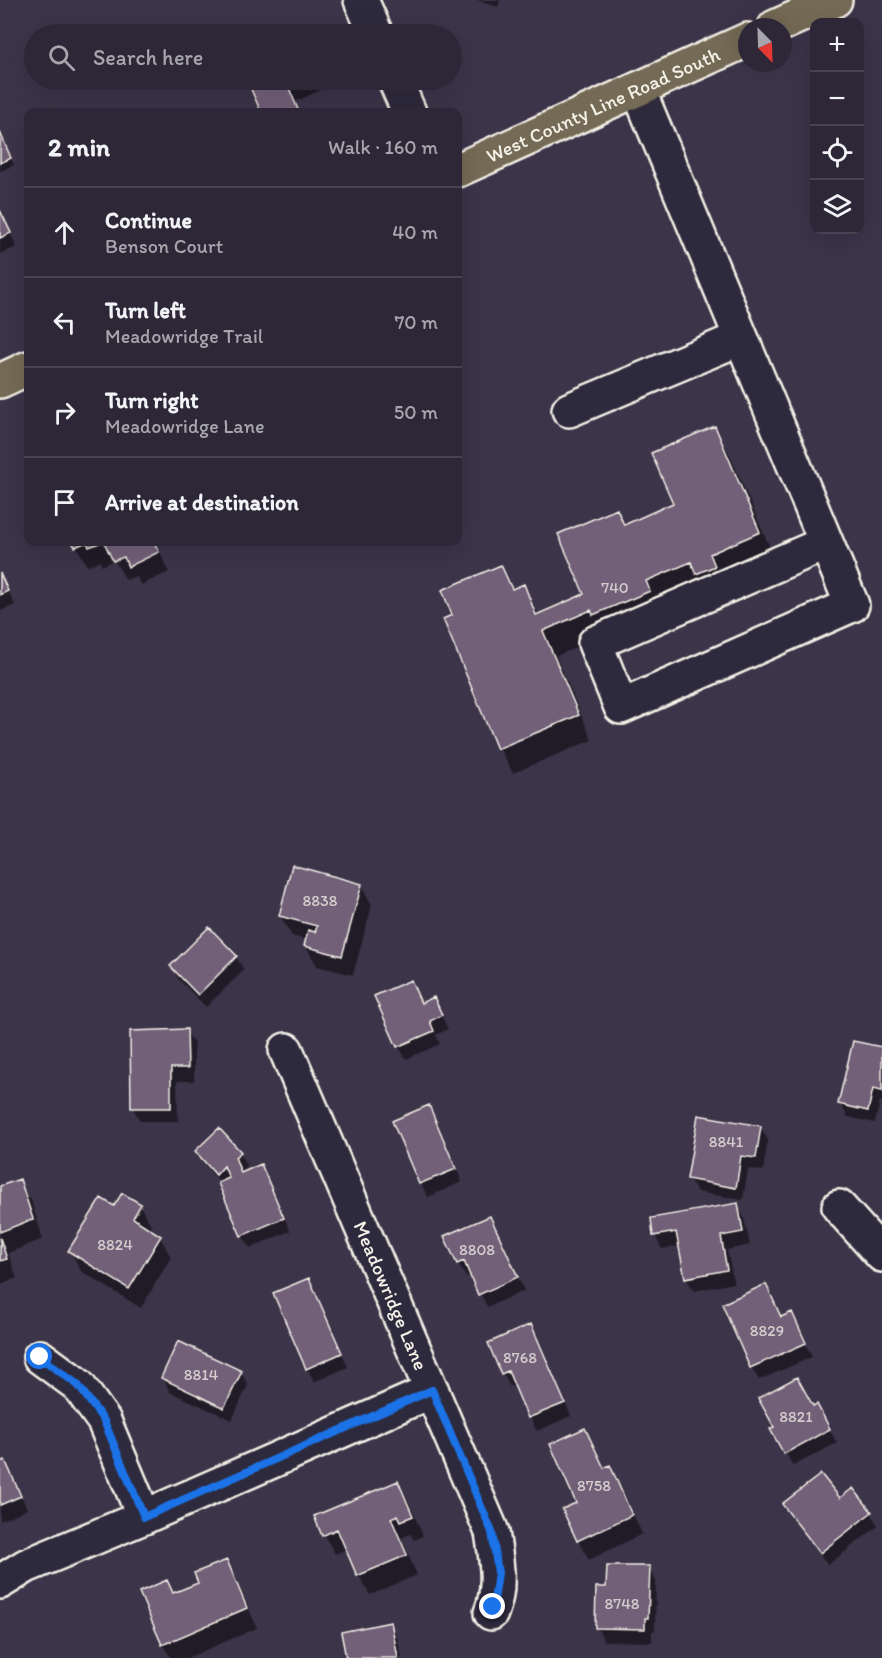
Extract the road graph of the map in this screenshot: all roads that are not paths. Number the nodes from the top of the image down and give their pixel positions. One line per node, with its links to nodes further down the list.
1 (361, 0): 4 (street)
2 (835, 0): 3 (main road)
3 (792, 19)
4 (372, 24)
5 (738, 44): 6 (main road, West County Line Road South)
6 (638, 89): 9 (main road, West County Line Road South); 10 (street)
7 (399, 90): 8 (street)
8 (407, 108)
9 (462, 168)
10 (741, 338): 13 (street); 14 (street)
11 (24, 370): 12 (main road)
12 (0, 381)
13 (569, 410)
14 (826, 543): 14 (street)
15 (286, 1050): 19 (street, Meadowridge Lane)
16 (839, 1207): 17 (street)
17 (882, 1255)
18 (40, 1357): 20 (street)
19 (432, 1390): 20 (street); 22 (street, Meadowridge Lane)
20 (144, 1517): 21 (street)
21 (0, 1582)
22 (490, 1613)

